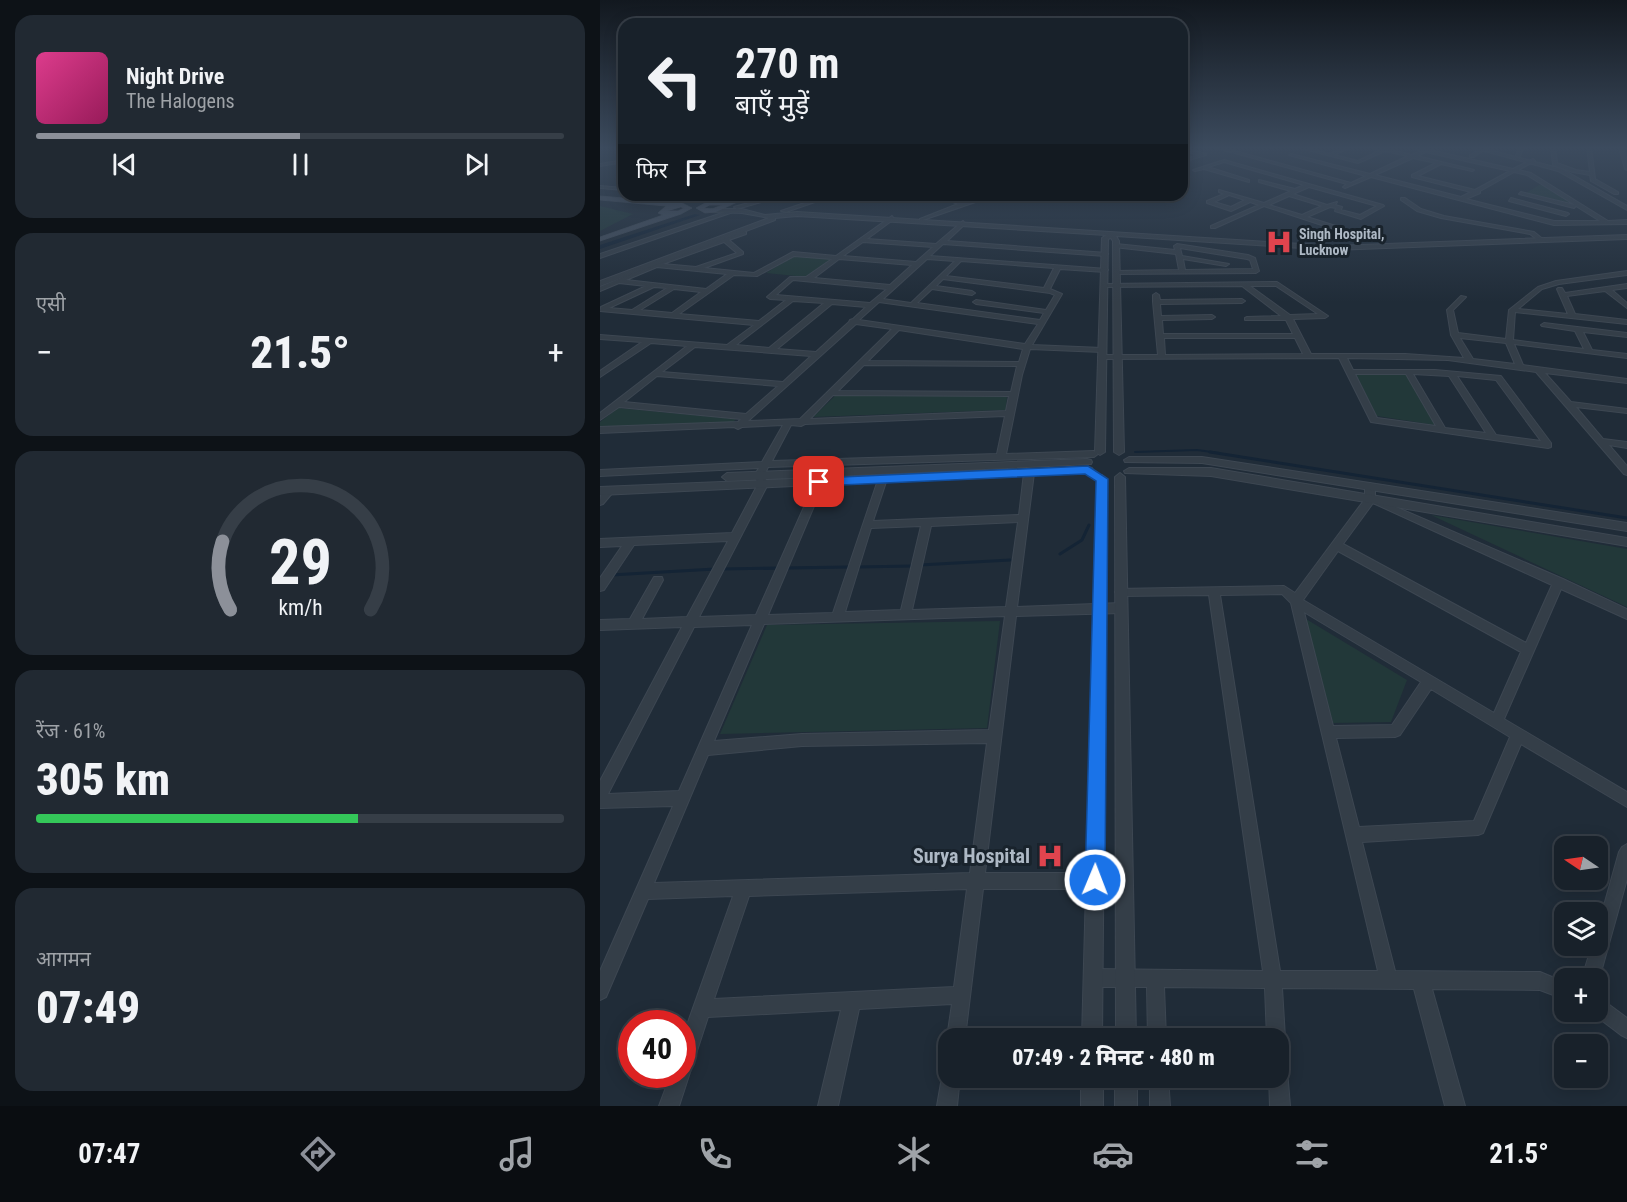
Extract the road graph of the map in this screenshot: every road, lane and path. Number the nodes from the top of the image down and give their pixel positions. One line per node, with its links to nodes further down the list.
1 (1217, 199): 34 (street)
2 (1245, 199): 14 (street)
3 (1279, 199): 27 (street)
4 (1305, 199): 28 (street)
5 (1343, 199): 28 (street)
6 (1357, 199): 28 (street)
7 (1403, 199): 45 (street)
8 (1457, 199): 15 (street)
9 (1465, 199): 15 (street)
10 (1545, 199): 29 (street)
11 (1566, 199): 29 (street)
12 (1613, 199): 30 (street)
13 (600, 200): 36 (main road); 38 (main road)
14 (1250, 200): 27 (street); 34 (street)
15 (1462, 200): 24 (street)
16 (1511, 200): 31 (street); 42 (street)
17 (716, 201): 23 (main road)
18 (734, 201): 25 (main road)
19 (765, 201): 32 (street); 33 (street)
20 (814, 201): 39 (street)
21 (955, 201): 26 (street)
22 (974, 201): 26 (street)
23 (712, 202): 25 (main road); 36 (main road); 37 (main road)
24 (1472, 202): 31 (street); 35 (street)
25 (726, 204): 32 (street); 37 (main road)
26 (963, 204): 47 (street)
27 (1264, 205): 40 (street); 44 (street)
28 (1328, 205): 44 (street)
29 (1577, 206): 42 (street); 48 (street)
30 (1627, 207)
31 (1497, 208): 50 (street)
32 (735, 209): 33 (street); 37 (street); 43 (street); 68 (street)
33 (764, 209): 39 (street)
34 (1231, 209): 40 (street)
35 (1462, 209)
36 (678, 210): 37 (main road); 38 (main road); 58 (main road)
37 (709, 211)
38 (661, 212): 55 (main road)
39 (779, 212): 43 (street); 46 (street); 54 (street)
40 (1245, 213): 52 (street)
41 (1456, 214): 45 (street)
42 (1566, 214): 50 (street)
43 (759, 216): 89 (street)
44 (1302, 217): 53 (street)
45 (1450, 218): 60 (street)
46 (891, 220): 47 (street); 51 (street); 59 (street)
47 (922, 220): 51 (street)
48 (1606, 222): 49 (street); 50 (street)
49 (1627, 222)
50 (1554, 223)
51 (961, 224): 56 (street); 62 (street)
52 (1213, 227)
53 (1337, 228)
54 (741, 231): 61 (street); 89 (street)
55 (600, 234)
56 (1112, 235): 60 (street); 63 (street); 66 (street)
57 (1627, 237): 60 (street)
58 (600, 238)
59 (863, 240): 62 (street); 69 (street)
60 (1541, 240)
61 (726, 241): 74 (street); 76 (street)
62 (939, 244): 66 (street); 70 (street)
63 (1116, 246): 64 (street); 78 (street)
64 (1152, 250): 67 (street); 79 (street)
65 (1222, 252): 67 (street); 73 (street); 81 (street)
66 (1105, 254): 77 (street)
67 (1178, 254): 73 (street); 80 (street)
68 (600, 256)
69 (838, 257): 72 (street); 82 (street); 85 (street)
70 (925, 257): 71 (street); 72 (street)
71 (959, 260): 75 (street); 84 (street)
72 (917, 264): 96 (street)
73 (1226, 264): 81 (street)
74 (655, 265): 76 (street); 87 (street)
75 (1058, 267): 77 (street); 100 (street)
76 (696, 269): 82 (street)
77 (1105, 270): 91 (street)
78 (1116, 272): 79 (street); 92 (street)
79 (1153, 272): 80 (street)
80 (1182, 272): 81 (street)
81 (1231, 272): 94 (street)
82 (733, 273): 101 (street)
83 (1623, 273): 86 (street); 88 (street)
84 (941, 277): 97 (street); 100 (street)
85 (807, 280): 96 (street); 105 (street)
86 (1627, 280)
87 (616, 281): 89 (street); 90 (street)
88 (1558, 282): 103 (street); 114 (street)
89 (600, 284)
90 (653, 286): 98 (street); 115 (street)
91 (1104, 286): 92 (street); 149 (street)
92 (1117, 286): 93 (street); 152 (street)
93 (1155, 286): 94 (street); 110 (street)
94 (1240, 286): 106 (street); 122 (street); 122 (street)
95 (1627, 286): 99 (street)
96 (891, 287): 108 (street)
97 (930, 287): 102 (street); 112 (street)
98 (673, 288): 101 (street); 115 (street)
99 (1607, 289): 103 (street); 113 (street)
100 (1046, 290): 116 (street)
101 (707, 291): 118 (street)
102 (972, 293)
103 (1563, 295): 119 (street)
104 (1463, 297): 132 (street)
105 (793, 298): 107 (street); 128 (street)
106 (1242, 301): 111 (street); 123 (street)
107 (830, 302): 108 (street); 146 (street)
108 (873, 302): 112 (street); 125 (street)
109 (976, 302): 116 (street)
110 (1156, 302): 111 (street); 121 (street)
111 (1209, 302): 120 (street)
112 (912, 305): 126 (street)
113 (1627, 306)
114 (1512, 310): 117 (street); 140 (street)
115 (633, 312): 118 (street)
116 (1048, 312): 126 (street)
117 (1539, 312): 119 (street); 129 (street)
118 (672, 316): 128 (street)
119 (1572, 316): 124 (street)
120 (1212, 317): 121 (street); 135 (street)
121 (1158, 318): 134 (street)
122 (1289, 318): 123 (street); 137 (street)
123 (1247, 319): 136 (street)
124 (1599, 319): 127 (street); 142 (street)
125 (852, 321): 130 (street); 148 (street)
126 (1042, 322): 144 (street)
127 (1627, 322)
128 (760, 324): 143 (street)
129 (1544, 325): 131 (street); 145 (street)
130 (897, 328): 144 (street); 155 (street)
131 (1578, 329): 142 (street); 147 (street)
132 (1455, 335): 140 (street); 154 (street)
133 (1627, 335): 142 (street)
134 (1160, 336): 135 (street); 153 (street)
135 (1217, 336): 136 (street)
136 (1251, 336): 137 (street)
137 (1298, 336): 150 (street)
138 (600, 337): 139 (street)
139 (649, 340): 141 (street); 163 (street)
140 (1509, 342): 145 (street); 157 (street)
141 (694, 344): 143 (street); 161 (street)
142 (1615, 346): 147 (street)
143 (729, 347): 146 (street)
144 (1027, 347): 149 (street); 156 (street)
145 (1553, 347): 147 (street)
146 (771, 350): 148 (street)
147 (1589, 351)
148 (816, 354): 165 (street)
149 (1102, 354): 152 (street); 184 (street)
150 (1308, 356): 151 (street); 153 (street)
151 (1342, 356): 154 (street); 159 (street)
152 (1118, 357): 153 (street); 182 (street)
153 (1162, 357)
154 (1470, 361): 157 (street)
155 (862, 363): 156 (street); 166 (street)
156 (1022, 364): 167 (street)
157 (1520, 367): 158 (street)
158 (1538, 369): 164 (street); 169 (street)
159 (1350, 372): 160 (street); 177 (street)
160 (1408, 372): 162 (street); 177 (street)
161 (655, 374): 165 (street); 168 (street)
162 (1452, 374): 179 (street); 179 (street)
163 (600, 375)
164 (1627, 381)
165 (784, 384): 173 (street)
166 (832, 393): 167 (street); 175 (street)
167 (1014, 394): 171 (street)
168 (617, 404): 172 (street); 173 (street)
169 (1568, 404): 170 (street); 180 (street)
170 (1627, 411)
171 (1010, 413): 175 (street); 183 (street)
172 (600, 417)
173 (748, 417): 176 (street)
174 (788, 423): 175 (street); 176 (street); 185 (street)
175 (801, 423)
176 (738, 426): 178 (street)
177 (1442, 429): 179 (street)
178 (600, 430)
179 (1493, 437)
180 (1600, 441): 181 (street); 187 (street)
181 (1627, 445)
182 (1119, 452): 184 (street); 186 (street)
183 (1001, 456): 184 (street); 185 (street)
184 (1092, 459): 189 (street); 190 (street); 192 (street)
185 (765, 465): 188 (street); 193 (street)
186 (1126, 470): 192 (street); 195 (street); 210 (street)
187 (1627, 472)
188 (600, 473)
189 (1029, 473): 191 (street); 197 (street)
190 (821, 477): 191 (street); 193 (street); 218 (street)
191 (882, 479): 199 (street)
192 (1102, 479): 213 (street)
193 (761, 480): 194 (street); 201 (street)
194 (603, 488): 196 (street)
195 (1370, 492): 200 (street); 203 (street); 205 (street); 207 (street)
196 (600, 502)
197 (1023, 518): 198 (street); 214 (street)
198 (927, 522): 199 (street); 216 (street)
199 (867, 525): 217 (street)
200 (1627, 527)
201 (736, 537): 202 (street); 219 (street)
202 (631, 541): 204 (street); 208 (street)
203 (1627, 542)
204 (600, 543)
205 (1335, 545): 211 (street); 222 (street)
206 (658, 580): 220 (street)
207 (1559, 582): 215 (street); 222 (street)
208 (601, 585)
209 (1214, 591): 210 (street); 211 (street); 243 (street)
210 (1121, 592): 212 (street)
211 (1296, 601): 223 (street); 225 (street)
212 (1121, 608): 213 (street); 241 (street)
213 (1100, 609): 214 (street); 235 (street)
214 (1011, 612): 216 (street); 227 (street)
215 (1627, 614)
216 (905, 615): 217 (street)
217 (837, 618): 218 (street)
218 (760, 620): 219 (street); 228 (street)
219 (691, 622): 220 (street); 229 (street)
220 (633, 624): 221 (street)
221 (600, 625)
222 (1528, 650): 224 (street)
223 (1428, 682): 224 (street); 225 (street)
224 (1496, 722): 226 (street)
225 (1327, 732): 233 (street)
226 (1518, 735): 231 (street); 233 (street)
227 (995, 736): 228 (street); 236 (street)
228 (704, 749): 230 (street)
229 (600, 795)
230 (683, 798): 232 (street); 238 (street)
231 (1627, 800)
232 (600, 801)
233 (1352, 835): 244 (street)
234 (1626, 860): 239 (street)
235 (1095, 880): 236 (street); 240 (street)
236 (977, 881): 237 (street); 248 (street)
237 (744, 887): 238 (street); 250 (street)
238 (643, 891): 247 (street)
239 (1595, 968)
240 (1093, 978): 241 (street); 254 (street)
241 (1125, 980): 242 (street); 255 (street)
242 (1155, 980): 243 (street); 256 (street)
243 (1273, 980): 244 (street); 257 (street)
244 (1389, 981): 245 (street)
245 (1421, 981): 246 (street); 272 (street)
246 (1554, 986)
247 (600, 991)
248 (962, 995): 249 (street); 253 (street)
249 (852, 1000): 250 (street); 266 (street)
250 (703, 1008): 252 (street)
251 (1608, 1015): 258 (street)
252 (696, 1028)
253 (957, 1028)
254 (1092, 1028)
255 (1126, 1028)
256 (1157, 1028)
257 (1275, 1028)
258 (1627, 1029)
259 (675, 1088): 265 (street)
260 (949, 1088): 267 (street)
261 (1092, 1088): 268 (street)
262 (1126, 1088): 269 (street)
263 (1159, 1088): 270 (street)
264 (1279, 1088): 271 (street)
265 (669, 1106)
266 (828, 1106)
267 (947, 1106)
268 (1092, 1106)
269 (1126, 1106)
270 (1160, 1106)
271 (1280, 1106)
272 (1455, 1106)

